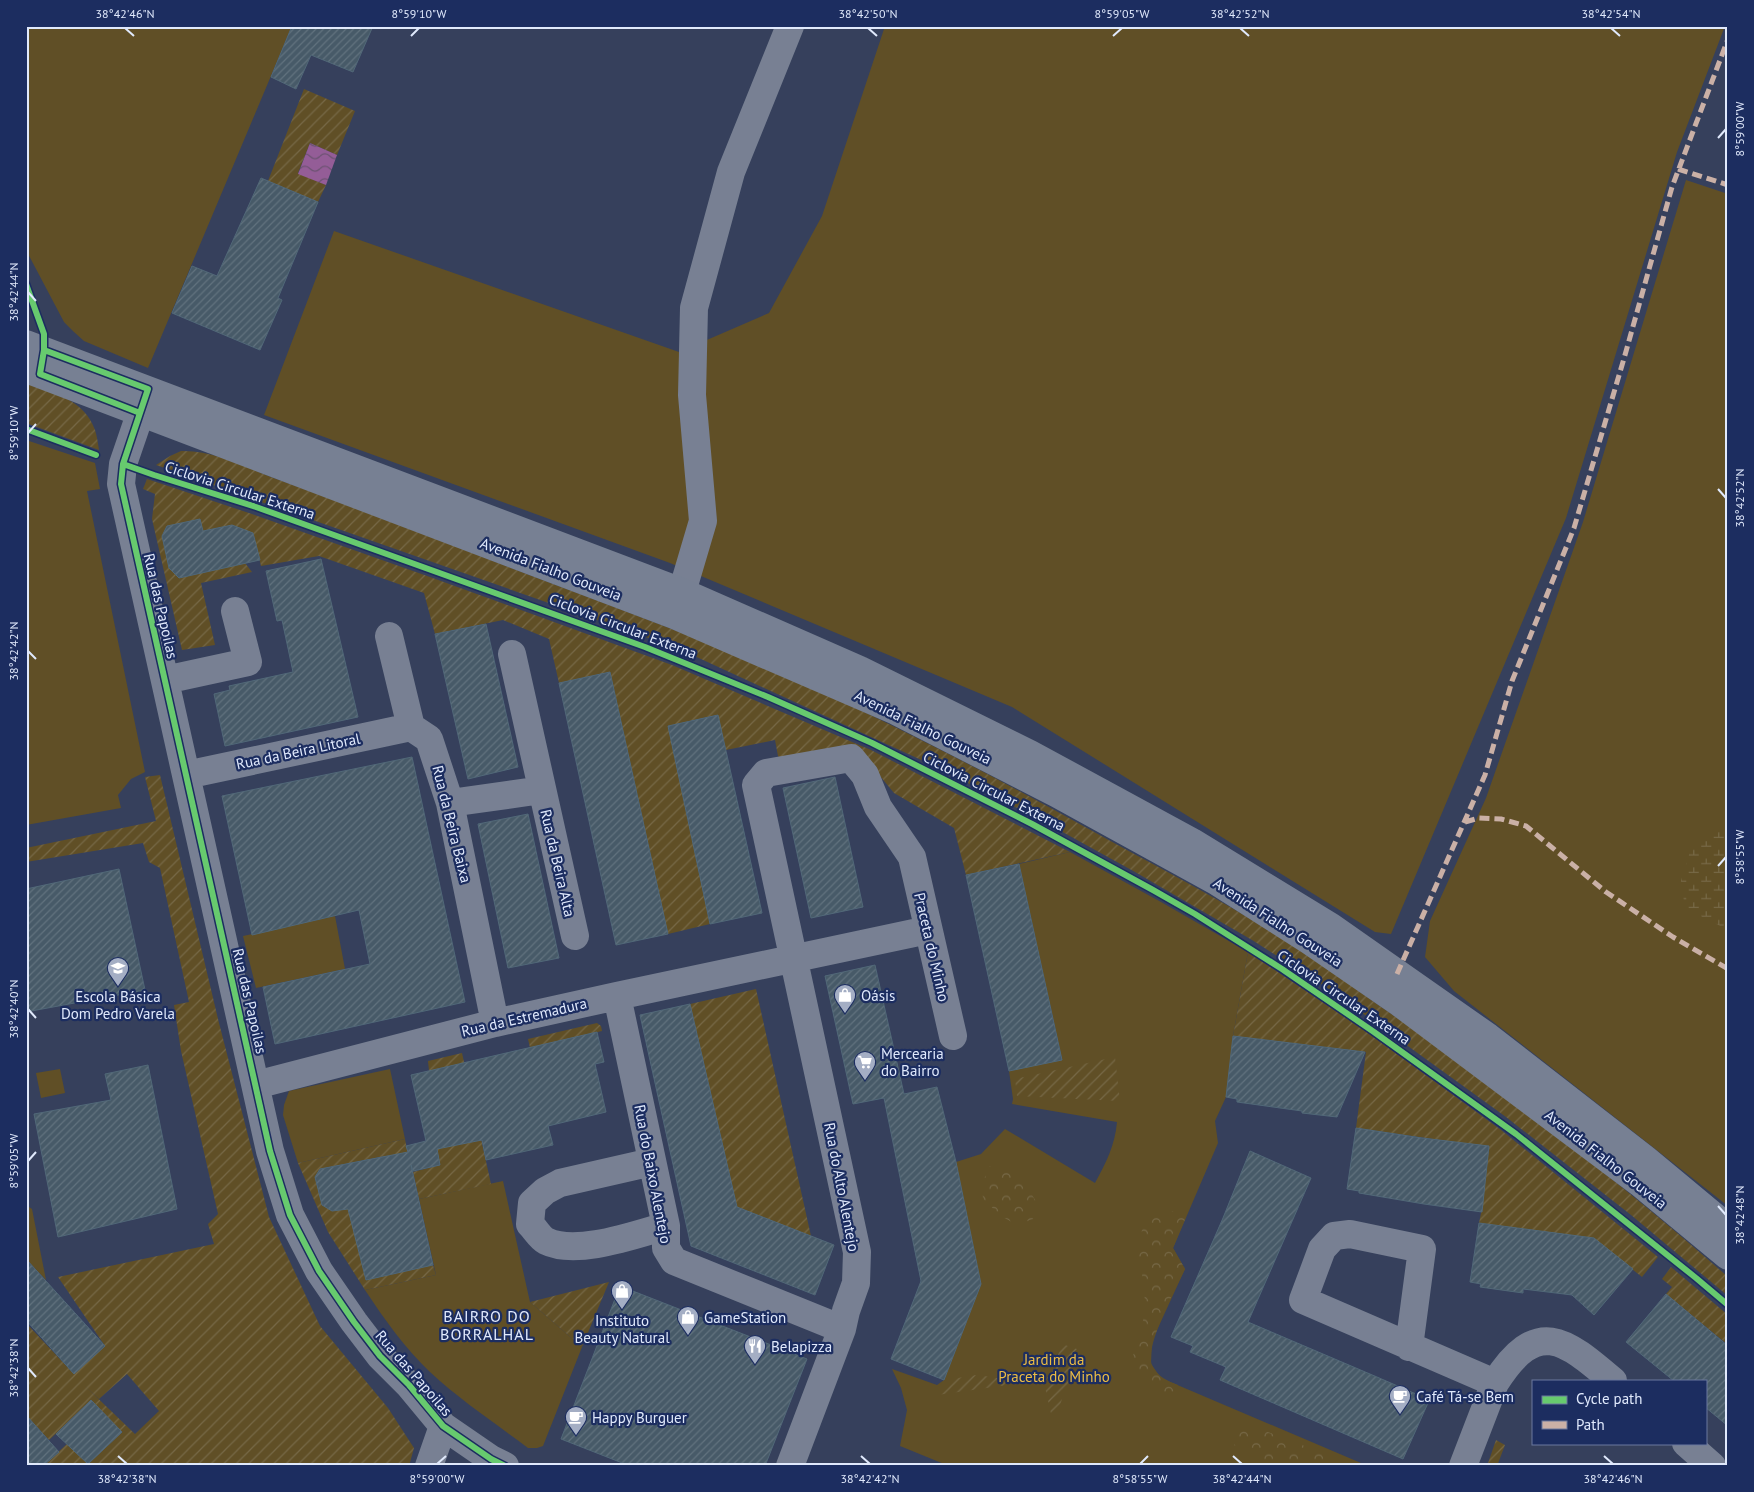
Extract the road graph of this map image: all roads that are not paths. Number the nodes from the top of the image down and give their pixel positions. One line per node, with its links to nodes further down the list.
1 (790, 26): 5 (street)
2 (26, 344): 4 (main road, Avenida Fialho Gouveia)
3 (26, 369): 4 (main road, Avenida Fialho Gouveia)
4 (144, 401): 5 (main road, Avenida Fialho Gouveia); 9 (street, Rua das Papoilas); 25 (main road, Avenida Fialho Gouveia)
5 (682, 592): 24 (main road, Avenida Fialho Gouveia)
6 (235, 611): 9 (street)
7 (389, 636): 10 (street)
8 (512, 654): 12 (street, Rua da Beira Alta)
9 (165, 680): 11 (street, Rua das Papoilas)
10 (411, 727): 11 (street, Rua da Beira Litoral); 13 (street, Rua da Beira Baixa)
11 (186, 775): 21 (street, Rua das Papoilas)
12 (542, 790): 13 (street, Rua da Beira Alta); 16 (street, Rua da Beira Alta)
13 (450, 803): 19 (street, Rua da Beira Baixa)
14 (912, 857): 15 (street, Praceta do Minho); 17 (street, Rua do Alto Alentejo)
15 (928, 930): 17 (street, Rua da Estremadura); 20 (street, Praceta do Minho)
16 (575, 936)
17 (794, 959): 18 (street, Rua da Estremadura); 26 (street, Rua do Alto Alentejo)
18 (617, 996): 19 (street, Rua da Estremadura); 22 (street, Rua do Baixo Alentejo)
19 (495, 1023): 21 (street, Rua da Estremadura)
20 (953, 1036)
21 (256, 1085): 30 (street, Rua das Papoilas)
22 (652, 1162): 23 (street, Rua do Baixo Alentejo); 23 (street)
23 (666, 1226): 26 (street, Rua do Baixo Alentejo)
24 (1728, 1228)
25 (1728, 1256)
26 (842, 1329): 34 (street, Rua do Alto Alentejo)
27 (1409, 1347): 27 (street); 29 (street)
28 (1612, 1380): 29 (street)
29 (1496, 1383): 35 (street)
30 (443, 1426): 32 (street, Rua das Papoilas); 33 (street)
31 (1687, 1444): 36 (street)
32 (495, 1464)
33 (429, 1466)
34 (790, 1466)
35 (1463, 1466)
36 (1712, 1466)

